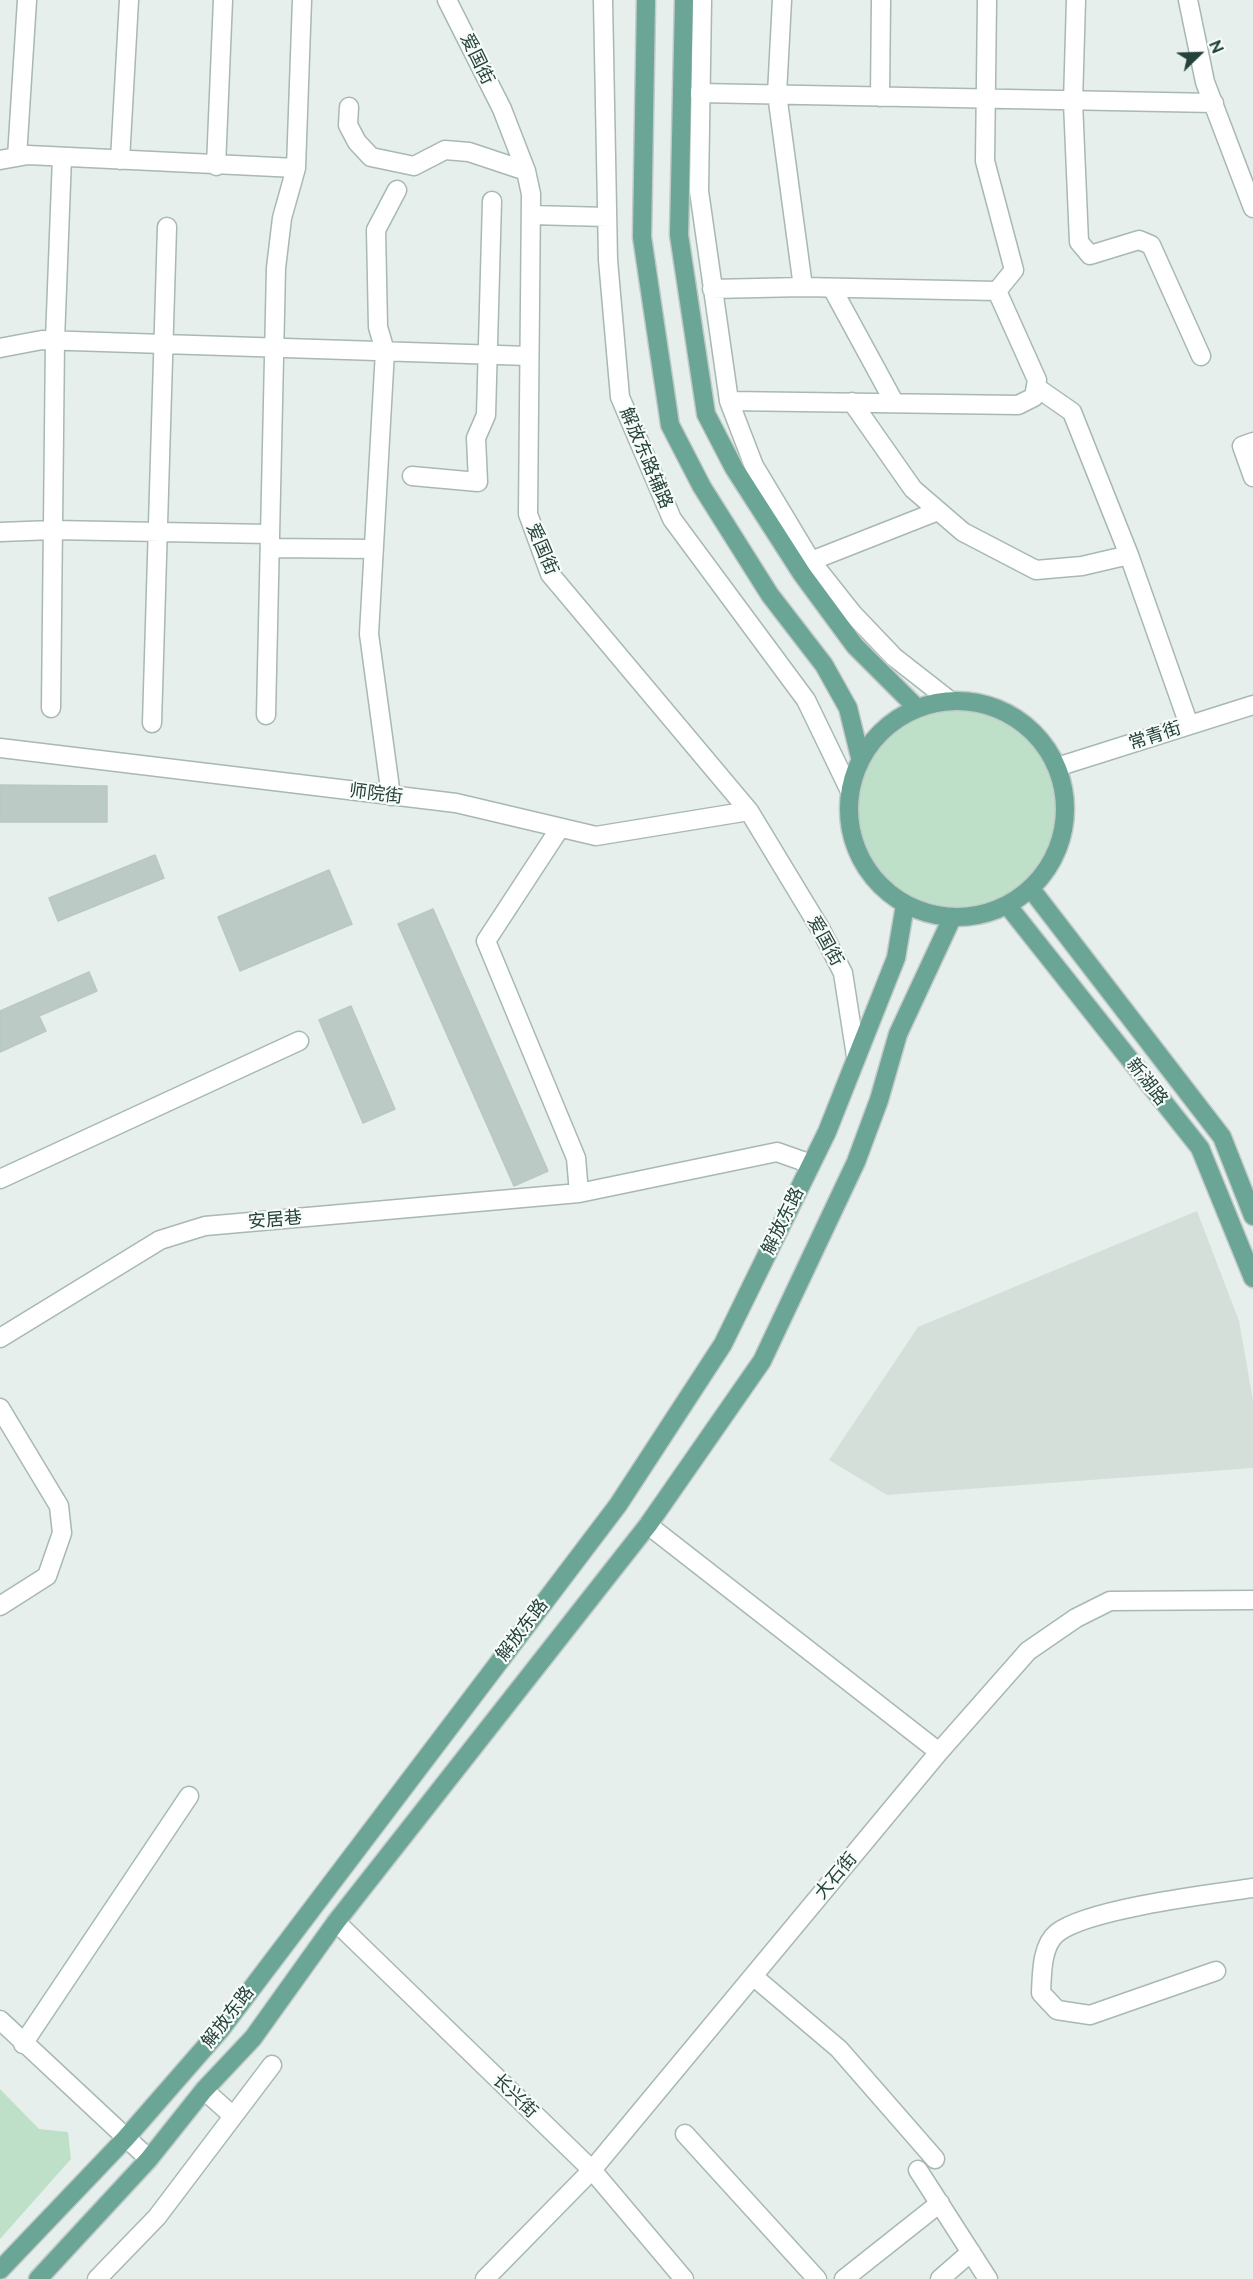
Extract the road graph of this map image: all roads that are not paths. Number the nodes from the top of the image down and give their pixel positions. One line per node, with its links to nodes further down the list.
1 (27, 0): 23 (street)
2 (129, 0): 24 (street)
3 (223, 0): 25 (street)
4 (302, 0): 26 (street)
5 (447, 0): 27 (street, 爱国街)
6 (603, 0): 32 (street, 解放东路辅路)
7 (646, 0): 69 (main road)
8 (684, 0): 63 (main road)
9 (702, 0): 15 (street)
10 (782, 0): 16 (street)
11 (881, 0): 17 (street)
12 (987, 0): 18 (street)
13 (1076, 0): 19 (street)
14 (1188, 0): 20 (street)
15 (699, 93): 16 (street); 36 (street)
16 (777, 94): 17 (street); 34 (street)
17 (880, 97): 18 (street)
18 (987, 101): 19 (street); 37 (street)
19 (1073, 102): 20 (street); 45 (street)
20 (1214, 103): 30 (street)
21 (349, 107): 27 (street)
22 (62, 157): 23 (street); 24 (street); 38 (street)
23 (9, 158)
24 (120, 160): 25 (street)
25 (216, 166): 26 (street)
26 (296, 168): 41 (street)
27 (526, 171): 31 (street, 爱国街)
28 (397, 190): 42 (street)
29 (492, 201): 43 (street)
30 (1253, 208)
31 (531, 215): 32 (street); 44 (street, 爱国街)
32 (607, 217): 71 (street, 解放东路辅路)
33 (167, 227): 39 (street)
34 (803, 287): 35 (street); 36 (street)
35 (832, 288): 37 (street); 49 (street)
36 (712, 289): 47 (street)
37 (997, 291): 46 (street)
38 (55, 340): 39 (street); 40 (street); 54 (street)
39 (162, 344): 41 (street); 55 (street)
40 (0, 348)
41 (274, 348): 42 (street); 57 (street)
42 (385, 351): 43 (street); 58 (street)
43 (488, 355): 44 (street); 51 (street)
44 (529, 356): 73 (street, 爱国街)
45 (1201, 356)
46 (1036, 387): 49 (street); 59 (street)
47 (729, 401): 48 (street); 60 (street)
48 (852, 402): 49 (street); 53 (street)
49 (894, 402)
50 (1253, 442): 52 (street)
51 (412, 476)
52 (1253, 477)
53 (938, 511): 59 (street); 60 (street)
54 (53, 530): 55 (street); 56 (street); 64 (street)
55 (159, 531): 57 (street); 66 (street)
56 (0, 532)
57 (269, 541): 58 (street); 65 (street)
58 (374, 549): 72 (street)
59 (1129, 555): 67 (street)
60 (811, 561): 61 (street)
61 (949, 700): 63 (main road); 70 (main road)
62 (1253, 705): 67 (street, 常青街)
63 (916, 707): 69 (main road)
64 (51, 708)
65 (266, 715)
66 (152, 723)
67 (1189, 725): 70 (street, 常青街)
68 (0, 748): 72 (street, 师院街)
69 (860, 757): 71 (main road)
70 (1057, 767): 75 (main road)
71 (849, 789): 76 (main road)
72 (391, 795): 74 (street, 师院街)
73 (749, 811): 74 (street, 师院街); 80 (street, 爱国街)
74 (561, 828): 83 (street)
75 (1031, 889): 77 (main road); 84 (main road, 新湖路)
76 (905, 905): 78 (main road); 80 (main road, 解放东路)
77 (1008, 906): 78 (main road); 85 (main road, 新湖路)
78 (952, 918): 88 (main road, 解放东路)
79 (299, 1041): 82 (street)
80 (856, 1056): 81 (main road, 解放东路)
81 (811, 1164): 83 (street, 安居巷); 103 (main road, 解放东路)
82 (0, 1179)
83 (579, 1193): 86 (street, 安居巷)
84 (1253, 1215)
85 (1253, 1278)
86 (0, 1338)
87 (0, 1408): 90 (street)
88 (648, 1525): 91 (street); 94 (main road, 解放东路)
89 (1253, 1600): 91 (street, 大石街)
90 (0, 1606)
91 (939, 1752): 96 (street, 大石街)
92 (189, 1796): 98 (street)
93 (1253, 1887): 95 (street)
94 (336, 1922): 100 (main road, 解放东路); 106 (street, 长兴街)
95 (1216, 1971)
96 (753, 1976): 105 (street); 106 (street, 大石街)
97 (0, 2020): 98 (street)
98 (23, 2044): 103 (street)
99 (272, 2065): 101 (street)
100 (204, 2090): 101 (street); 104 (main road, 解放东路)
101 (233, 2116): 112 (street)
102 (685, 2134): 115 (street)
103 (124, 2139): 104 (street); 110 (main road, 解放东路)
104 (149, 2159): 111 (main road, 解放东路)
105 (935, 2159)
106 (592, 2170): 113 (street, 大石街); 114 (street, 长兴街)
107 (918, 2170): 108 (street)
108 (940, 2203): 109 (street); 116 (street)
109 (971, 2252): 117 (street); 118 (street)
110 (0, 2270)
111 (38, 2279)
112 (97, 2279)
113 (485, 2279)
114 (684, 2279)
115 (818, 2279)
116 (844, 2279)
117 (940, 2279)
118 (988, 2279)

